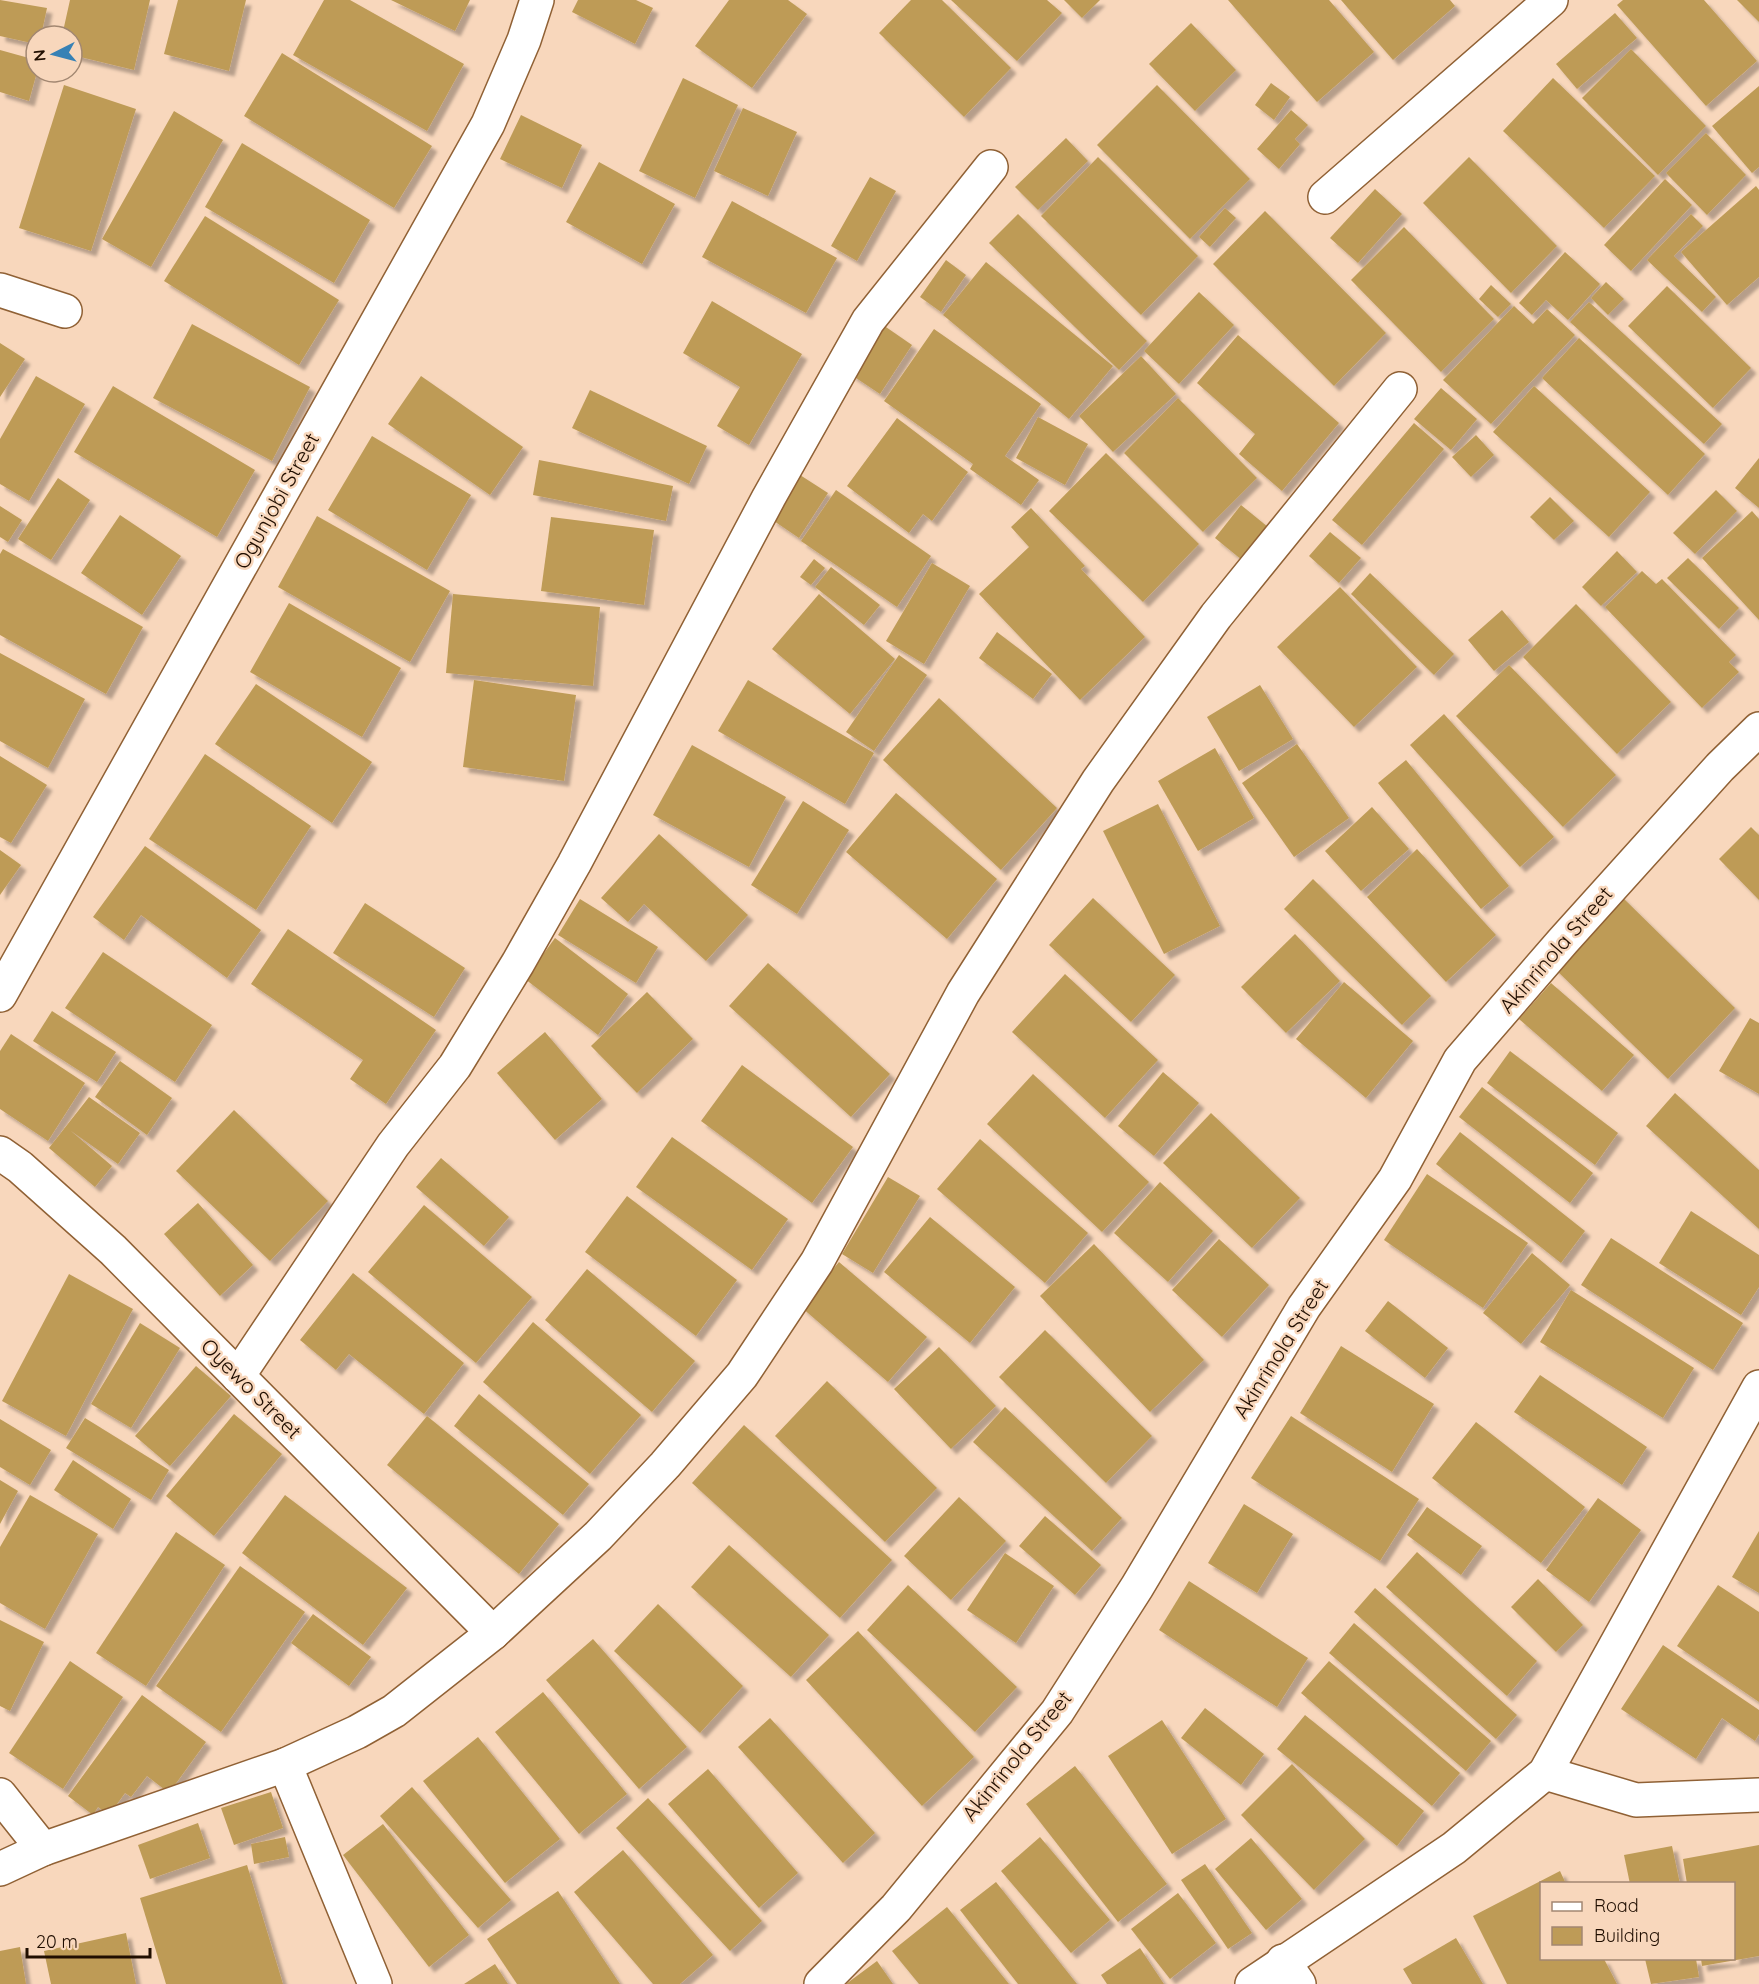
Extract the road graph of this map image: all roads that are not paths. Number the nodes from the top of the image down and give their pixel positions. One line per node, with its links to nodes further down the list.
1 (537, 0): 9 (street, Ogunjobi Street)
2 (1551, 0): 4 (street)
3 (991, 167): 11 (street)
4 (1325, 196)
5 (0, 290): 6 (street)
6 (65, 310)
7 (1400, 389): 13 (street)
8 (1759, 729): 22 (street, Akinrinola Street)
9 (0, 995)
10 (0, 1153): 11 (street, Oyewo Street)
11 (238, 1376): 13 (street, Oyewo Street)
12 (1759, 1387): 15 (street)
13 (494, 1633): 14 (street)
14 (285, 1765): 18 (street); 21 (street)
15 (1545, 1773): 17 (street); 20 (street)
16 (0, 1795): 18 (street)
17 (1759, 1795)
18 (43, 1849): 19 (street)
19 (0, 1869)
20 (1291, 1972): 23 (street)
21 (375, 1984)
22 (821, 1984)
23 (1252, 1984)

